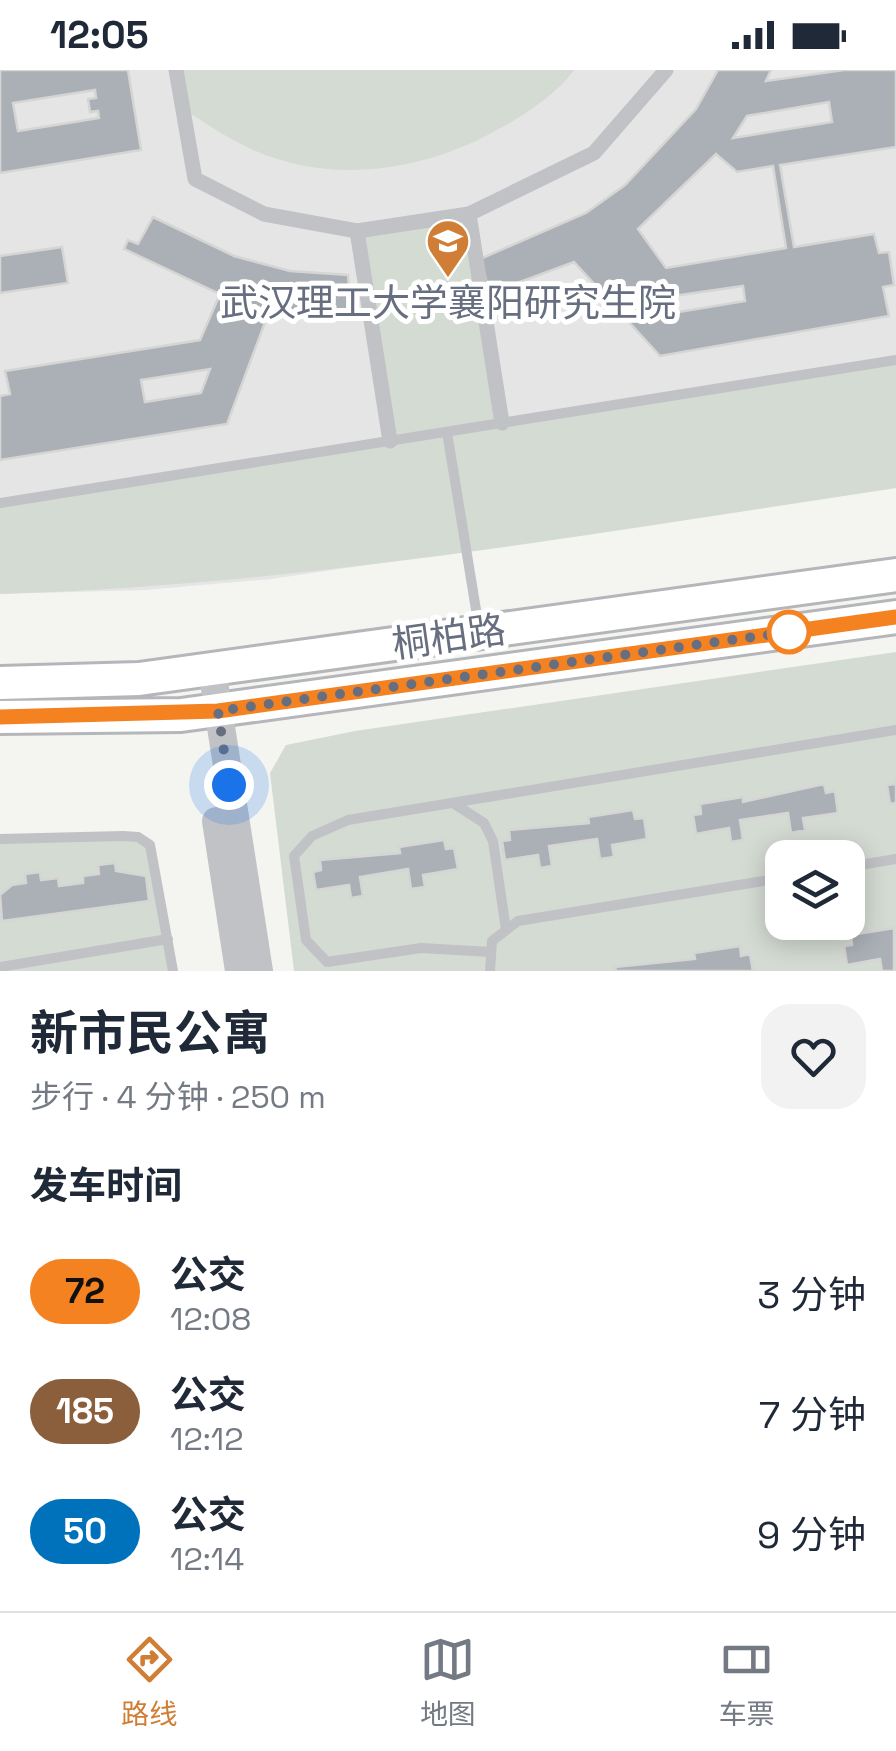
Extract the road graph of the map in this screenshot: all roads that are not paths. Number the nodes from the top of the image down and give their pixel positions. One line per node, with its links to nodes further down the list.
1 (176, 70): 4 (street)
2 (666, 70): 3 (street)
3 (469, 214): 4 (street); 6 (street)
4 (358, 231): 8 (street)
5 (896, 360): 6 (lane)
6 (502, 423): 7 (lane)
7 (447, 432): 8 (lane); 12 (lane)
8 (390, 441): 9 (lane)
9 (0, 503)
10 (896, 575): 12 (main road, 桐柏路)
11 (896, 617): 15 (main road)
12 (480, 633): 13 (main road, 桐柏路)
13 (201, 670): 14 (main road, 桐柏路); 15 (street)
14 (0, 683)
15 (208, 712): 16 (main road); 28 (street); 29 (street)
16 (0, 717)
17 (896, 730): 18 (lane)
18 (453, 803): 23 (lane); 25 (lane)
19 (0, 838): 24 (lane)
20 (896, 859): 21 (lane)
21 (865, 864)
22 (765, 881): 23 (lane)
23 (506, 930): 25 (lane)
24 (168, 939): 26 (lane); 27 (lane)
25 (490, 952): 30 (lane)
26 (0, 967)
27 (173, 971)
28 (239, 971)
29 (259, 971)
30 (490, 971)

